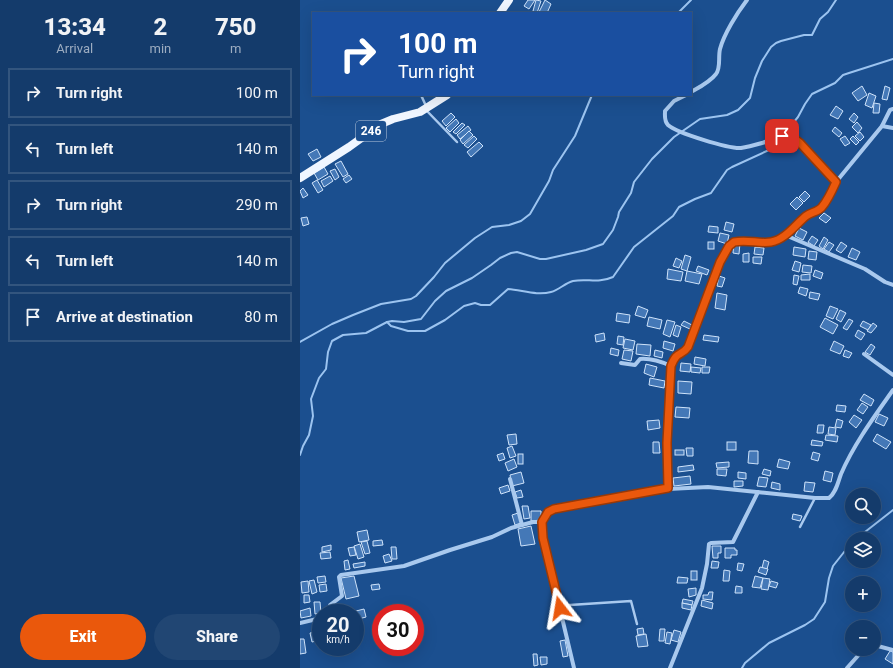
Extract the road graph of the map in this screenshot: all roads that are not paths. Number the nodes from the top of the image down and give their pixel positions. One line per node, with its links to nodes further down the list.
1 (509, 0): 3 (main road)
2 (747, 0): 4 (street)
3 (501, 12)
4 (692, 91)
5 (421, 96): 8 (lane)
6 (446, 96): 8 (main road, 246)
7 (684, 96): 14 (street)
8 (426, 109): 12 (lane); 13 (main road, 246)
9 (893, 109): 10 (street)
10 (882, 126): 11 (street); 14 (street)
11 (893, 128)
12 (457, 142)
13 (300, 178)
14 (836, 182): 15 (street)
15 (785, 235): 16 (street); 19 (street)
16 (893, 285)
17 (864, 354): 20 (street)
18 (621, 363): 19 (street)
19 (671, 366): 23 (street)
20 (893, 375)
21 (893, 390): 25 (street)
22 (510, 479): 27 (street)
23 (668, 488): 24 (street); 26 (street)
24 (758, 492): 25 (street); 38 (street)
25 (815, 498): 28 (lane)
26 (542, 522): 27 (street); 30 (street)
27 (522, 525): 29 (street)
28 (800, 527)
29 (331, 604)
30 (560, 608): 33 (lane); 37 (street)
31 (312, 620): 32 (street)
32 (300, 623)
33 (638, 624)
34 (881, 647): 35 (street)
35 (893, 650)
36 (858, 656): 39 (street)
37 (574, 668)
38 (670, 668)
39 (847, 668)

